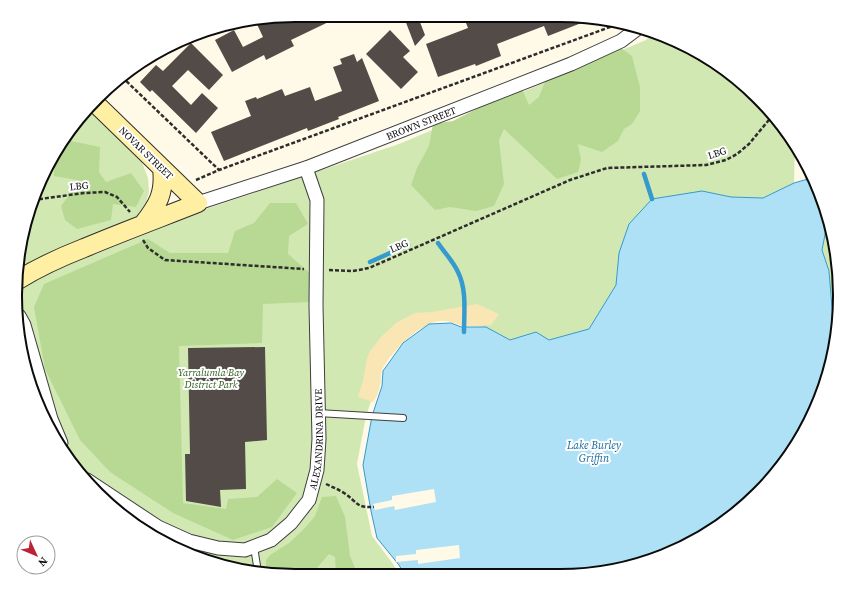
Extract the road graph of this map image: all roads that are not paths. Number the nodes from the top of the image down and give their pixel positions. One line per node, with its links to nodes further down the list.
1 (633, 32): 4 (street, BROWN STREET)
2 (98, 106): 3 (main road, NOVAR STREET)
3 (162, 168): 5 (main road, NOVAR STREET); 6 (main road)
4 (306, 168): 5 (street, BROWN STREET); 10 (street, ALEXANDRINA DRIVE)
5 (198, 204): 6 (main road)
6 (139, 226): 7 (main road)
7 (23, 277)
8 (24, 323): 9 (street)
9 (32, 368)
10 (318, 412): 11 (lane); 13 (street, ALEXANDRINA DRIVE)
11 (403, 418)
12 (106, 492): 13 (street, ALEXANDRINA DRIVE)
13 (254, 547): 14 (lane)
14 (257, 567)

